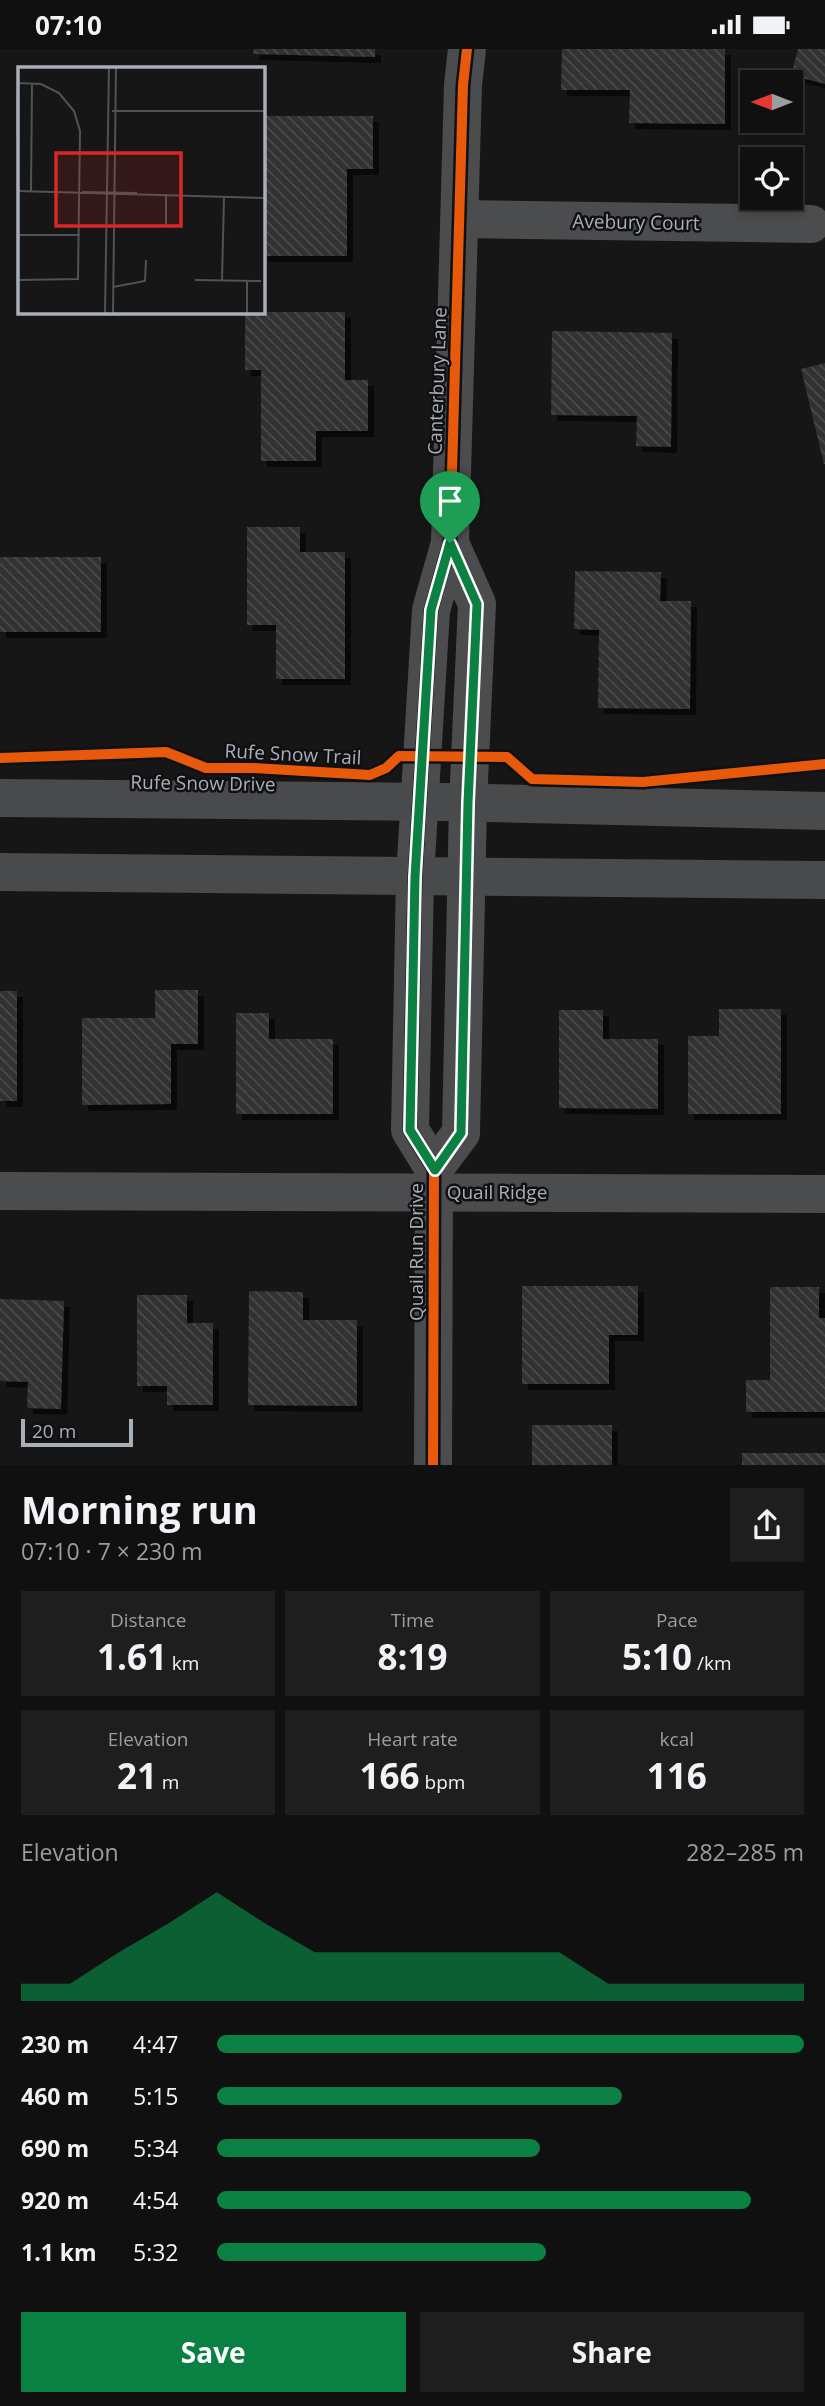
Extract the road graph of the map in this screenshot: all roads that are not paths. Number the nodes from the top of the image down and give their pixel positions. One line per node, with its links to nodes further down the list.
1 (467, 49): 2 (street, Canterbury Lane)
2 (460, 219): 3 (street, Avebury Court); 4 (street, Canterbury Lane)
3 (811, 224)
4 (450, 543): 7 (street, Canterbury Lane); 8 (street, Canterbury Lane)
5 (0, 798): 7 (main road, Rufe Snow Drive)
6 (825, 811): 8 (main road, Rufe Snow Drive)
7 (419, 820): 8 (main road, Rufe Snow Drive); 10 (street, Quail Run Drive)
8 (468, 820): 11 (street, Quail Run Drive)
9 (0, 872): 10 (main road)
10 (415, 877): 11 (main road); 13 (street, Quail Run Drive)
11 (466, 877): 12 (main road); 13 (street, Quail Run Drive)
12 (825, 880)
13 (434, 1180): 14 (street, Quail Ridge); 15 (street, Quail Ridge); 16 (street, Quail Run Drive)
14 (0, 1191)
15 (825, 1194)
16 (433, 1465)

